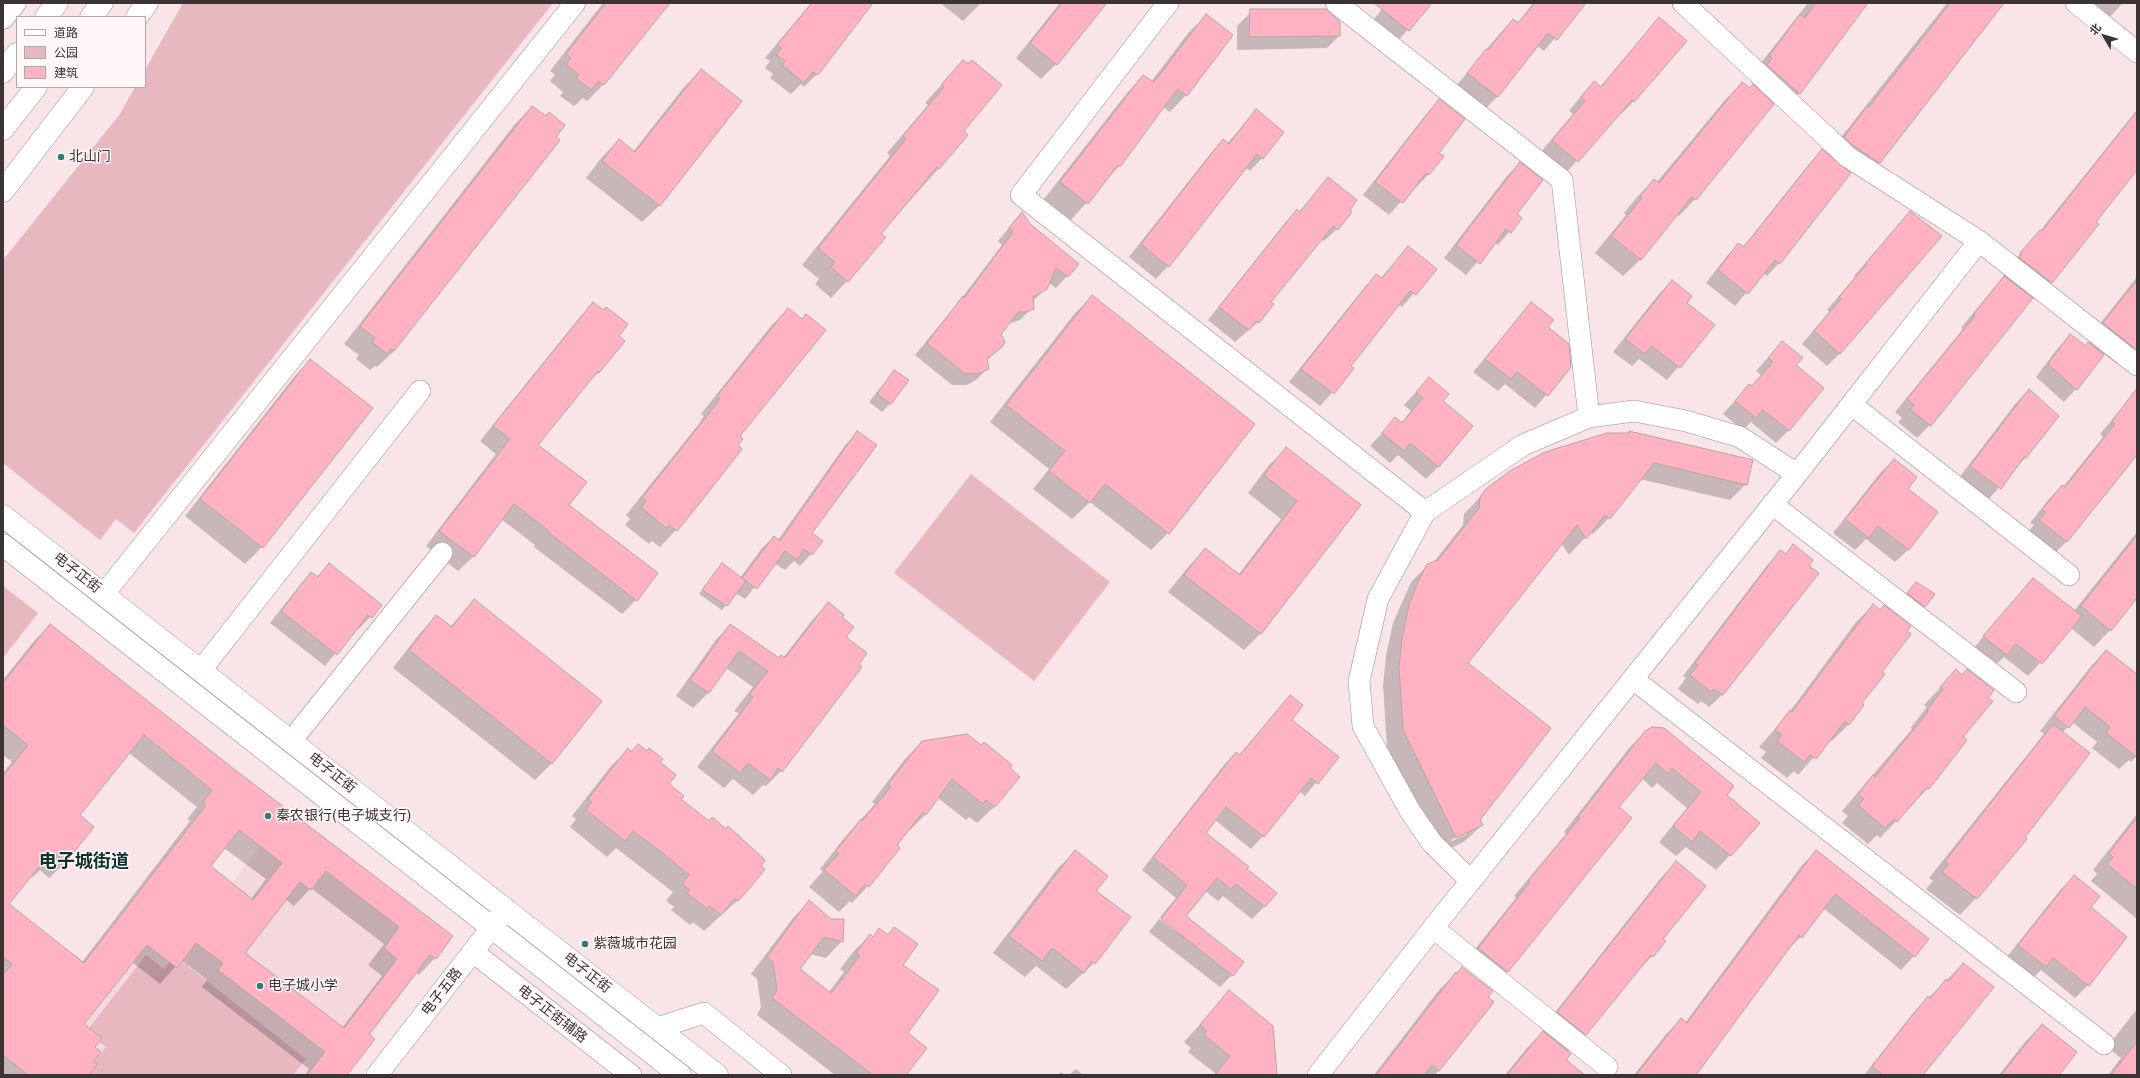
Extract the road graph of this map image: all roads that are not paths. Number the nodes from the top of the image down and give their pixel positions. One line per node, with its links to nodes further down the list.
1 (15, 3): 13 (main road)
2 (57, 3): 10 (main road)
3 (102, 3): 11 (main road)
4 (147, 3): 12 (main road)
5 (575, 3): 33 (street)
6 (1168, 3): 28 (street)
7 (1336, 3): 25 (street)
8 (1683, 3): 21 (street)
9 (2076, 3): 14 (street)
10 (47, 16)
11 (92, 16)
12 (138, 16)
13 (3, 18)
14 (2137, 52)
15 (16, 55): 16 (main road)
16 (3, 72)
17 (35, 88): 19 (main road)
18 (82, 88): 20 (main road)
19 (3, 129)
20 (3, 191)
21 (1979, 241): 22 (street); 24 (street)
22 (2137, 365)
23 (420, 391): 34 (street)
24 (1852, 405): 26 (street); 32 (street)
25 (1589, 417): 26 (street); 28 (street)
26 (1797, 474): 27 (street)
27 (1772, 504): 35 (street); 36 (street)
28 (1425, 512): 38 (street)
29 (3, 516): 33 (main road, 电子正街)
30 (3, 545): 40 (main road, 电子正街)
31 (442, 553): 37 (street)
32 (2069, 575)
33 (104, 594): 34 (main road, 电子正街)
34 (201, 670): 37 (main road, 电子正街)
35 (1633, 679): 38 (street); 44 (street)
36 (2016, 692)
37 (291, 741): 39 (main road, 电子正街)
38 (1471, 881): 41 (street)
39 (506, 909): 40 (street, 电子五路); 43 (main road, 电子正街)
40 (493, 927): 42 (street, 电子五路); 48 (main road, 电子正街)
41 (1433, 928): 45 (street); 51 (street)
42 (473, 952): 46 (street, 电子五路); 47 (street, 电子正街辅路)
43 (657, 1028): 49 (main road, 电子正街); 50 (street)
44 (2104, 1044)
45 (1607, 1067)
46 (377, 1075)
47 (630, 1075)
48 (680, 1075)
49 (716, 1075)
50 (780, 1075)
51 (1318, 1075)

